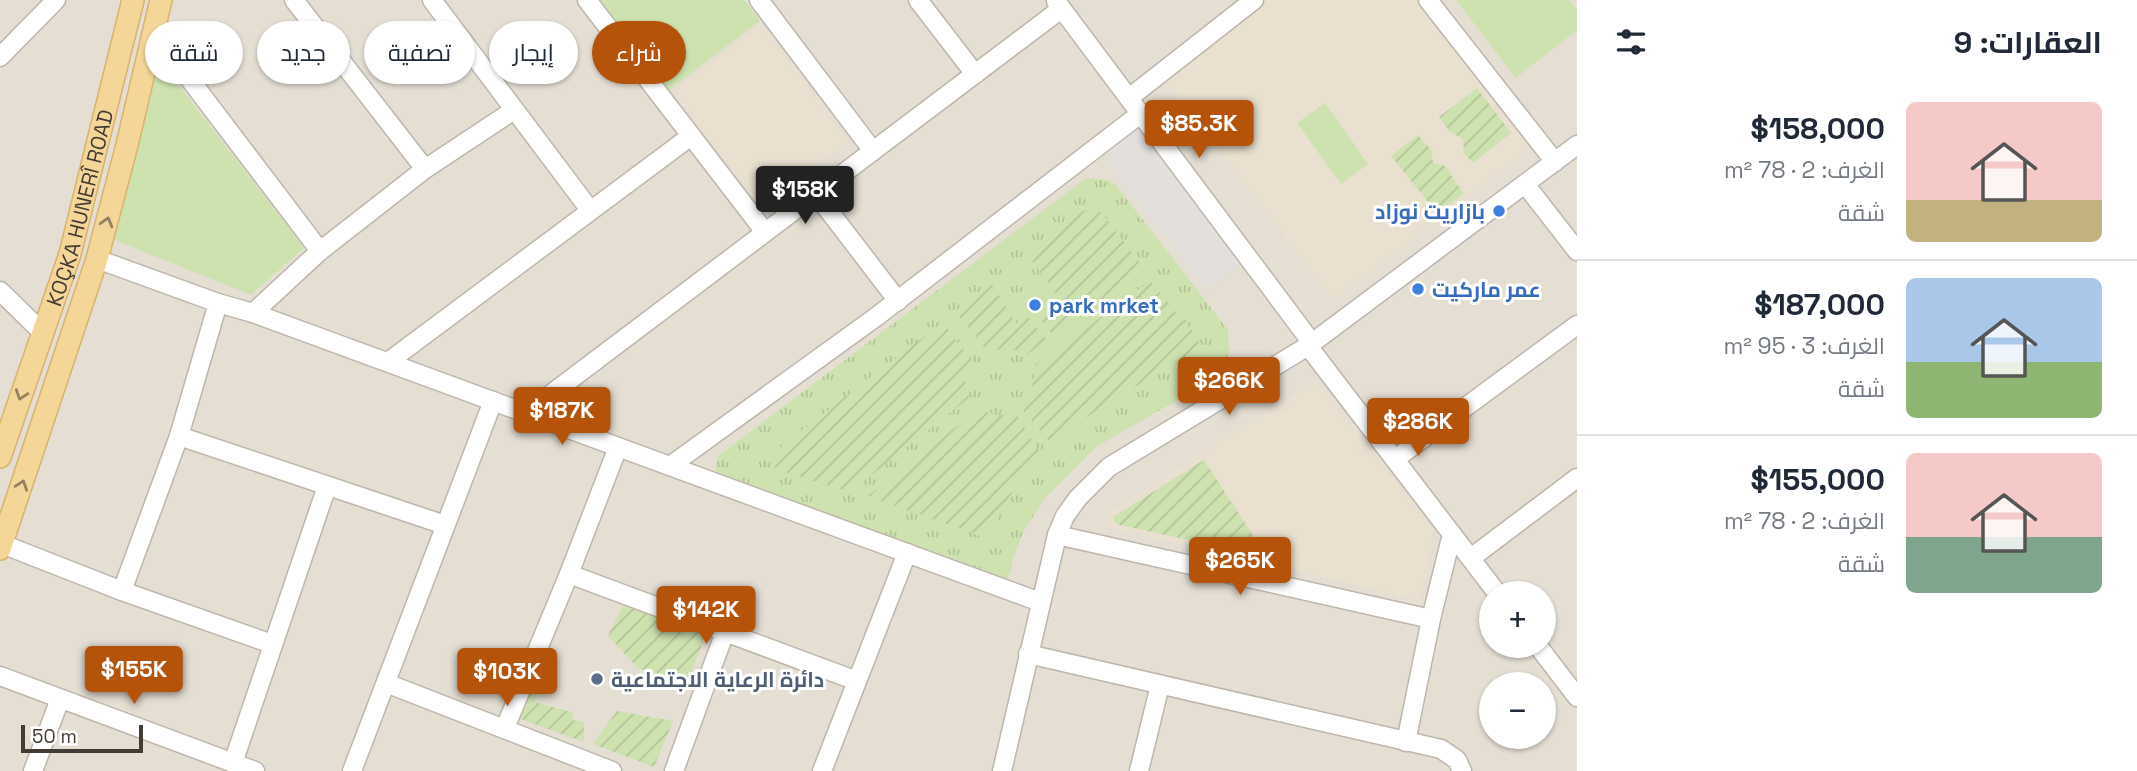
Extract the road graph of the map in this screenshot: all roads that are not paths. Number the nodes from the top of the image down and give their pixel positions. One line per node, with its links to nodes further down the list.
1 (56, 0): 13 (street)
2 (133, 0): 37 (main road, KOÇKA HUNERÎ ROAD)
3 (161, 0): 12 (main road)
4 (294, 0): 24 (street)
5 (432, 0): 18 (street)
6 (587, 0): 20 (street)
7 (759, 0): 22 (street)
8 (918, 0): 15 (street)
9 (1254, 0): 17 (street)
10 (1428, 0): 23 (street)
11 (1058, 4): 15 (street); 17 (street)
12 (156, 21)
13 (0, 57)
14 (145, 67): 31 (main road, one-way to 14)
15 (975, 74): 22 (street)
16 (193, 84): 29 (street)
17 (1129, 99): 19 (street)
18 (514, 110): 24 (street); 27 (street)
19 (1140, 114): 33 (street); 38 (street)
20 (691, 136): 27 (street); 28 (street)
21 (1577, 145): 23 (street)
22 (873, 151): 26 (street)
23 (1555, 162): 25 (street)
24 (425, 169): 29 (street)
25 (1525, 184): 30 (street); 38 (street)
26 (816, 194): 28 (street); 33 (street)
27 (590, 210): 39 (street)
28 (765, 232): 41 (street)
29 (320, 251): 35 (street)
30 (1577, 251)
31 (97, 259): 34 (street); 52 (main road, one-way to 31)
32 (0, 291): 37 (street)
33 (898, 301): 46 (street)
34 (218, 303): 35 (street); 42 (street)
35 (253, 313): 39 (street)
36 (1577, 325): 45 (street)
37 (43, 333): 44 (main road, KOÇKA HUNERÎ ROAD, one-way to 44)
38 (1310, 344): 45 (street); 51 (street)
39 (388, 362): 40 (street)
40 (493, 401): 41 (street); 49 (street)
41 (526, 413): 43 (street)
42 (179, 436): 48 (street); 57 (street)
43 (618, 447): 46 (street); 55 (street)
44 (0, 457)
45 (1395, 459): 50 (street)
46 (670, 466): 53 (street)
47 (1575, 485): 54 (street)
48 (327, 486): 49 (street); 61 (street)
49 (444, 526): 66 (street)
50 (1452, 534): 54 (street); 59 (street)
51 (1057, 535): 58 (street); 59 (street)
52 (1, 547): 57 (street)
53 (907, 553): 58 (street); 65 (street)
54 (1471, 558): 56 (street)
55 (569, 574): 60 (street); 70 (street)
56 (1488, 581)
57 (122, 591): 61 (street)
58 (1040, 602): 62 (street)
59 (1431, 619): 71 (street)
60 (725, 632): 65 (street); 77 (street)
61 (272, 644): 72 (street)
62 (1028, 654): 67 (street); 79 (street)
63 (1547, 658): 68 (street)
64 (0, 676): 69 (street)
65 (857, 681): 78 (street)
66 (386, 683): 70 (street); 75 (street)
67 (1160, 685): 71 (street); 80 (street)
68 (1577, 697)
69 (60, 699): 72 (street); 73 (street)
70 (505, 728): 76 (street)
71 (1406, 742): 81 (street)
72 (233, 763): 74 (street)
73 (33, 771)
74 (255, 771)
75 (352, 771)
76 (612, 771)
77 (674, 771)
78 (822, 771)
79 (1002, 771)
80 (1139, 771)
81 (1462, 771)

